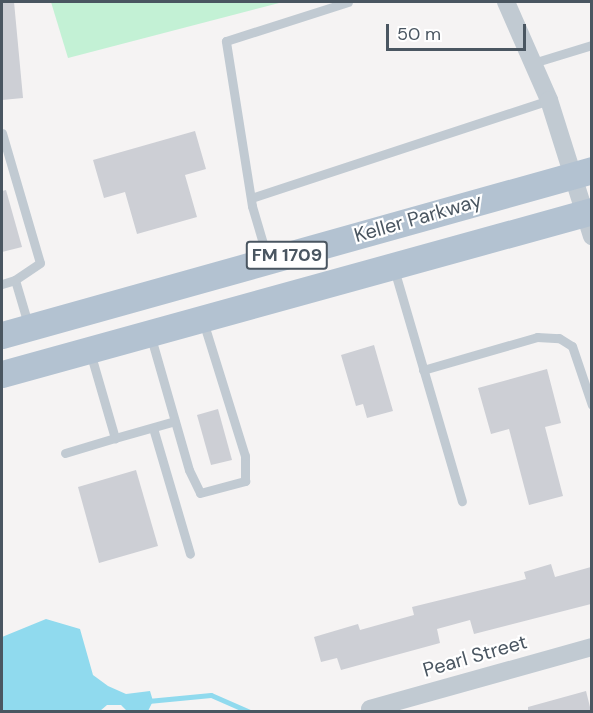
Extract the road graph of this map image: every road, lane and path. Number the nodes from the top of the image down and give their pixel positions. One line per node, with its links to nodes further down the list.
1 (348, 2): 7 (lane)
2 (506, 2): 4 (street)
3 (591, 45): 4 (lane)
4 (533, 63): 5 (street)
5 (549, 100): 7 (lane); 8 (street)
6 (2, 133): 11 (lane)
7 (251, 198): 9 (lane)
8 (585, 199): 9 (main road, Keller Parkway / FM 1709); 10 (main road, Keller Parkway / FM 1709)
9 (268, 260): 14 (main road, Keller Parkway / FM 1709)
10 (392, 264): 13 (main road, Keller Parkway / FM 1709); 18 (lane)
11 (15, 280): 12 (lane); 14 (lane)
12 (2, 284)
13 (202, 317): 15 (main road, Keller Parkway / FM 1709); 21 (lane)
14 (29, 327): 16 (main road, Keller Parkway / FM 1709)
15 (150, 332): 17 (main road, Keller Parkway / FM 1709); 21 (lane)
16 (2, 334)
17 (89, 349): 19 (main road, Keller Parkway / FM 1709); 23 (lane)
18 (423, 370): 20 (lane); 25 (lane)
19 (2, 374)
20 (591, 405)
21 (175, 421): 22 (lane)
22 (153, 428): 23 (lane); 26 (lane)
23 (115, 438): 24 (lane)
24 (64, 453)
25 (462, 501)
26 (190, 554)
27 (591, 647): 28 (street, Pearl Street)
28 (370, 709)

